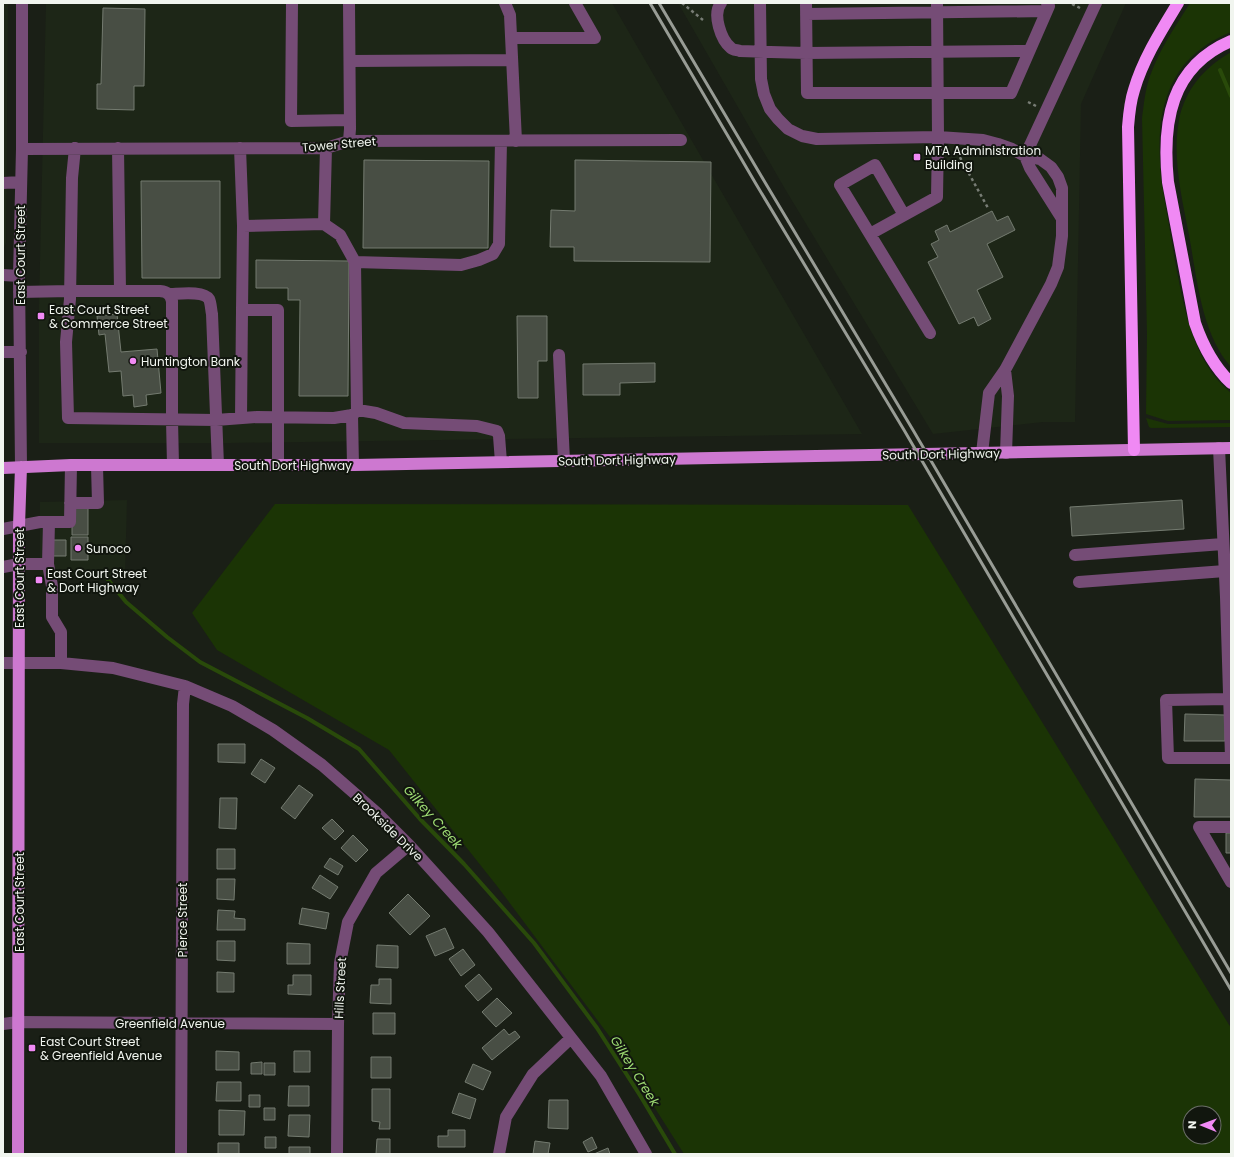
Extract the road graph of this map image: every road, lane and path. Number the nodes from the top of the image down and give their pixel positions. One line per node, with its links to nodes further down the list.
1 (22, 3): 34 (street, East Court Street)
2 (292, 3): 28 (street)
3 (349, 3): 24 (street)
4 (505, 3): 17 (street)
5 (575, 3): 17 (street)
6 (682, 3): 16 (path)
7 (720, 3): 20 (street)
8 (760, 3): 20 (street)
9 (1096, 3): 40 (street)
10 (1178, 3): 70 (highway)
11 (1072, 4): 15 (path)
12 (1047, 7): 14 (street); 19 (street)
13 (806, 8): 14 (street); 22 (street)
14 (937, 8): 21 (street)
15 (1080, 8)
16 (703, 20)
17 (511, 38): 23 (street)
18 (1231, 41): 62 (highway)
19 (1029, 51): 21 (street); 25 (street)
20 (761, 52): 22 (street); 29 (street)
21 (937, 52): 22 (street); 25 (street)
22 (806, 53): 25 (street)
23 (512, 60): 24 (street); 33 (street)
24 (350, 61): 28 (street)
25 (937, 93): 29 (street)
26 (1028, 102): 27 (path)
27 (1037, 106)
28 (350, 120): 31 (street)
29 (938, 137): 40 (street); 44 (street)
30 (681, 140): 33 (street, Tower Street)
31 (349, 141): 32 (street, Tower Street); 38 (street, Tower Street)
32 (501, 141): 33 (street, Tower Street); 49 (street)
33 (516, 141)
34 (22, 148): 35 (street, Tower Street); 41 (street, East Court Street)
35 (75, 148): 36 (street, Tower Street); 52 (street)
36 (118, 148): 37 (street, Tower Street); 53 (street)
37 (240, 148): 38 (street, Tower Street); 47 (street)
38 (326, 148): 46 (street)
39 (957, 152): 43 (path)
40 (1025, 156): 45 (street); 45 (street)
41 (21, 182): 42 (street); 51 (street, East Court Street)
42 (3, 183)
43 (988, 208)
44 (904, 215): 48 (street); 48 (street)
45 (1061, 217): 61 (street)
46 (324, 224): 47 (street); 49 (street)
47 (243, 226): 56 (street)
48 (870, 234): 57 (street)
49 (355, 262): 63 (street)
50 (3, 275): 51 (street)
51 (19, 276): 54 (street, East Court Street)
52 (70, 291): 53 (street); 54 (street); 66 (street)
53 (120, 291): 55 (street)
54 (20, 292): 59 (street, East Court Street)
55 (168, 294): 66 (street); 67 (street)
56 (242, 310): 64 (street); 65 (street)
57 (930, 333)
58 (3, 352): 59 (street)
59 (21, 352): 81 (street, East Court Street)
60 (559, 355): 73 (street)
61 (1005, 370): 71 (street); 72 (street)
62 (1231, 383)
63 (355, 413): 65 (street); 74 (street); 79 (street)
64 (241, 418): 65 (street); 67 (street)
65 (277, 418): 78 (street)
66 (172, 420): 67 (street); 76 (street)
67 (216, 420): 77 (street)
68 (1219, 448): 69 (main road, South Dort Highway); 70 (main road, South Dort Highway); 87 (street)
69 (1231, 448)
70 (1134, 450): 71 (main road, South Dort Highway)
71 (1006, 452): 72 (main road, South Dort Highway)
72 (982, 453): 73 (main road, South Dort Highway)
73 (564, 461): 74 (main road, South Dort Highway)
74 (500, 462): 79 (main road, South Dort Highway)
75 (71, 465): 80 (main road, South Dort Highway); 81 (main road, South Dort Highway); 83 (street)
76 (173, 465): 77 (main road, South Dort Highway); 80 (main road, South Dort Highway)
77 (218, 465): 78 (main road, South Dort Highway)
78 (278, 465): 79 (main road, South Dort Highway)
79 (353, 465)
80 (97, 466): 83 (street)
81 (21, 467): 82 (main road, South Dort Highway); 85 (main road, East Court Street)
82 (3, 468)
83 (70, 503): 84 (street)
84 (49, 522): 85 (street); 90 (street)
85 (18, 526): 86 (street); 89 (main road, East Court Street)
86 (3, 529)
87 (1223, 544): 88 (street); 92 (street)
88 (1075, 555)
89 (19, 564): 90 (street); 91 (street); 96 (main road, East Court Street)
90 (48, 564): 97 (street)
91 (3, 567)
92 (1225, 571): 93 (street); 94 (street)
93 (1079, 582)
94 (1228, 597): 99 (street)
95 (3, 663): 96 (street, Brookside Drive)
96 (19, 663): 97 (street, Brookside Drive); 105 (main road, East Court Street)
97 (61, 663): 98 (street, Brookside Drive)
98 (185, 686): 102 (street, Brookside Drive); 106 (street, Pierce Street)
99 (1229, 699): 100 (street); 100 (street)
100 (1231, 757)
101 (1231, 827): 103 (street)
102 (409, 845): 108 (street, Hills Street); 109 (street, Brookside Drive)
103 (1225, 862): 104 (street)
104 (1231, 882)
105 (18, 1022): 106 (street, Greenfield Avenue); 107 (street, Greenfield Avenue); 110 (main road, East Court Street)
106 (181, 1022): 108 (street, Greenfield Avenue); 111 (street, Pierce Street)
107 (3, 1024)
108 (338, 1024): 112 (street, Hills Street)
109 (571, 1038): 113 (street); 114 (street, Brookside Drive)
110 (18, 1154)
111 (181, 1154)
112 (337, 1154)
113 (499, 1154)
114 (646, 1154)

